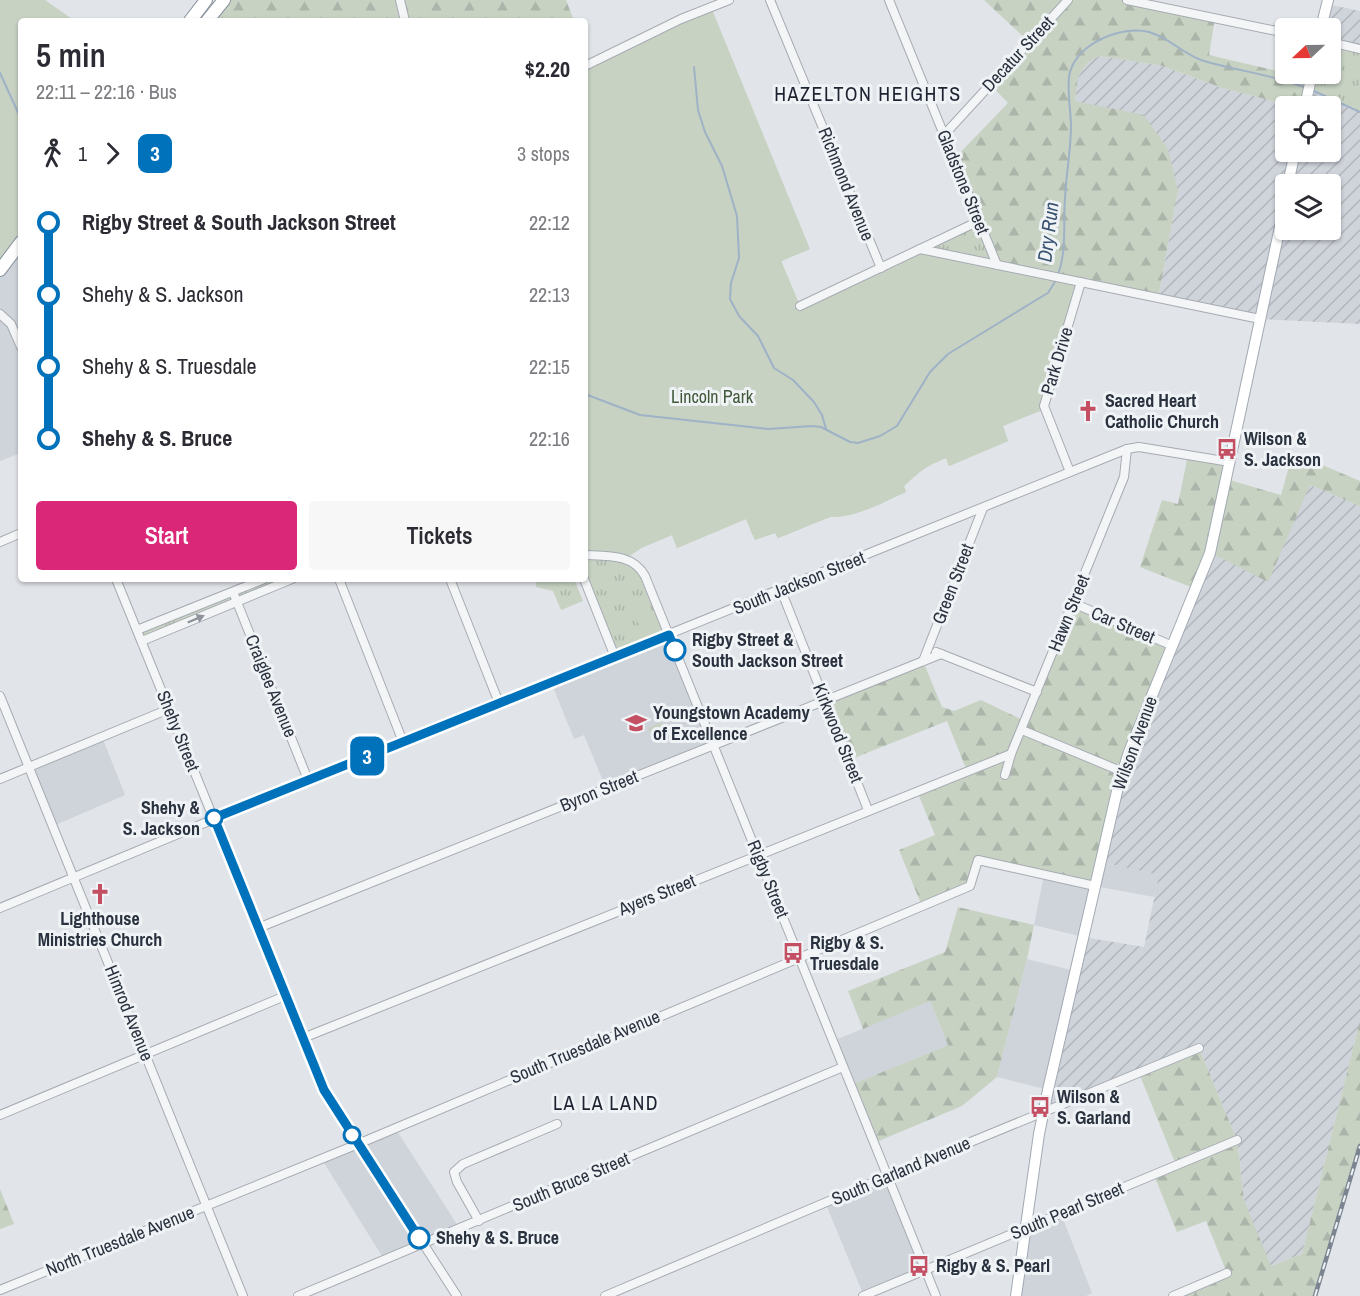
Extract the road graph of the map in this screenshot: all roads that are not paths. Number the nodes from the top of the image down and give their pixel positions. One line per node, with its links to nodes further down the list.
1 (206, 0): 10 (highway)
2 (224, 0): 11 (highway)
3 (400, 0): 12 (street)
4 (729, 0): 17 (street)
5 (770, 0): 24 (street, Richmond Avenue)
6 (889, 0): 18 (street, Gladstone Street)
7 (1068, 0): 18 (street, Decatur Street)
8 (1127, 0): 14 (street)
9 (1328, 0): 13 (main road)
10 (192, 18)
11 (209, 18)
12 (404, 18)
13 (1324, 18)
14 (1275, 31)
15 (1341, 45): 16 (street)
16 (1360, 49)
17 (588, 65)
18 (944, 135): 19 (street, Gladstone Street)
19 (979, 220): 22 (street); 23 (street, Gladstone Street)
20 (1277, 240): 29 (main road, Wilson Avenue)
21 (18, 246): 25 (highway)
22 (920, 249): 23 (street, Gladstone Street); 24 (street)
23 (997, 265): 26 (street, Gladstone Street)
24 (881, 268): 27 (street)
25 (0, 270)
26 (1081, 282): 29 (street, Gladstone Street); 33 (street, Park Drive)
27 (800, 306)
28 (0, 314): 30 (street)
29 (1260, 318): 32 (main road, Wilson Avenue)
30 (18, 340)
31 (1127, 449): 32 (street, South Jackson Street); 33 (street, South Jackson Street); 47 (street, Hawn Street)
32 (1230, 462): 51 (main road, Wilson Avenue)
33 (1070, 472): 34 (street, South Jackson Street)
34 (983, 508): 44 (street, South Jackson Street); 52 (street, Green Street)
35 (18, 534): 36 (street)
36 (0, 542)
37 (588, 555): 49 (street, Rigby Street)
38 (117, 582): 48 (street, Shehy Street)
39 (257, 582): 45 (street)
40 (284, 582): 46 (street)
41 (340, 582): 62 (street)
42 (451, 582): 59 (street)
43 (585, 582): 54 (street)
44 (781, 590): 49 (street, South Jackson Street); 58 (street, Kirkwood Street)
45 (233, 592): 46 (street, Craiglee Avenue); 48 (street)
46 (237, 601): 50 (street, one-way to 46); 69 (street, Craiglee Avenue)
47 (1073, 603): 51 (street, Car Street); 56 (street, Hawn Street)
48 (137, 630): 50 (street, Shehy Street)
49 (669, 635): 54 (street, South Jackson Street); 63 (street, Rigby Street)
50 (142, 641): 60 (street, Shehy Street)
51 (1173, 646): 66 (main road, Wilson Avenue)
52 (928, 649): 53 (street); 55 (street, Green Street)
53 (941, 654): 55 (street, Byron Street); 56 (street)
54 (615, 657): 59 (street, South Jackson Street)
55 (923, 661): 58 (street, Byron Street)
56 (1037, 692): 61 (street, Hawn Street)
57 (0, 696): 65 (street, Himrod Avenue)
58 (825, 700): 63 (street, Byron Street); 70 (street, Kirkwood Street)
59 (500, 703): 62 (street, South Jackson Street)
60 (170, 709): 65 (street); 71 (street, Shehy Street)
61 (1022, 730): 64 (street, Hawn Street); 66 (street)
62 (403, 742): 69 (street, South Jackson Street)
63 (713, 745): 72 (street, Rigby Street); 76 (street, Byron Street)
64 (1011, 754): 67 (street, Hawn Street); 70 (street, Ayers Street)
65 (29, 768): 68 (street); 73 (street, Himrod Avenue)
66 (1123, 772): 74 (main road, Wilson Avenue)
67 (1005, 776)
68 (0, 779)
69 (308, 780): 71 (street, South Jackson Street)
70 (868, 810): 72 (street, Ayers Street)
71 (214, 818): 73 (street, South Jackson Street); 76 (street, Shehy Street)
72 (758, 855): 77 (street, Rigby Street); 79 (street, Ayers Street)
73 (74, 878): 75 (street, South Jackson Street); 81 (street, Himrod Avenue)
74 (1095, 886): 77 (street, South Truesdale Avenue); 83 (main road, Wilson Avenue)
75 (0, 908)
76 (258, 928): 78 (street, Shehy Street)
77 (799, 957): 82 (street, Rigby Street); 87 (street, South Truesdale Avenue)
78 (285, 996): 79 (street, Shehy Street); 81 (street)
79 (303, 1038): 87 (street, Shehy Street)
80 (1199, 1048): 83 (street, South Garland Avenue)
81 (145, 1054): 84 (street); 89 (street, Himrod Avenue)
82 (843, 1067): 88 (street, Rigby Street); 90 (street, South Bruce Street)
83 (1044, 1112): 88 (street, South Garland Avenue); 91 (main road, Wilson Avenue)
84 (0, 1115)
85 (557, 1124): 90 (street)
86 (1237, 1140): 91 (street, South Pearl Street)
87 (358, 1144): 89 (street, South Truesdale Avenue); 92 (street, Shehy Street)
88 (888, 1176): 93 (street, Rigby Street); 99 (street, South Garland Avenue)
89 (206, 1205): 95 (street, North Truesdale Avenue); 96 (street, Himrod Avenue)
90 (479, 1221): 92 (street, South Bruce Street)
91 (1026, 1228): 93 (street, South Pearl Street); 102 (main road, Wilson Avenue)
92 (423, 1245): 97 (street, South Bruce Street); 98 (street, Shehy Street)
93 (926, 1270): 100 (street, South Pearl Street); 101 (street, Rigby Street)
94 (1227, 1273): 103 (street)
95 (0, 1290)
96 (243, 1296)
97 (298, 1296)
98 (456, 1296)
99 (605, 1296)
100 (863, 1296)
101 (936, 1296)
102 (1016, 1296)
103 (1173, 1296)

